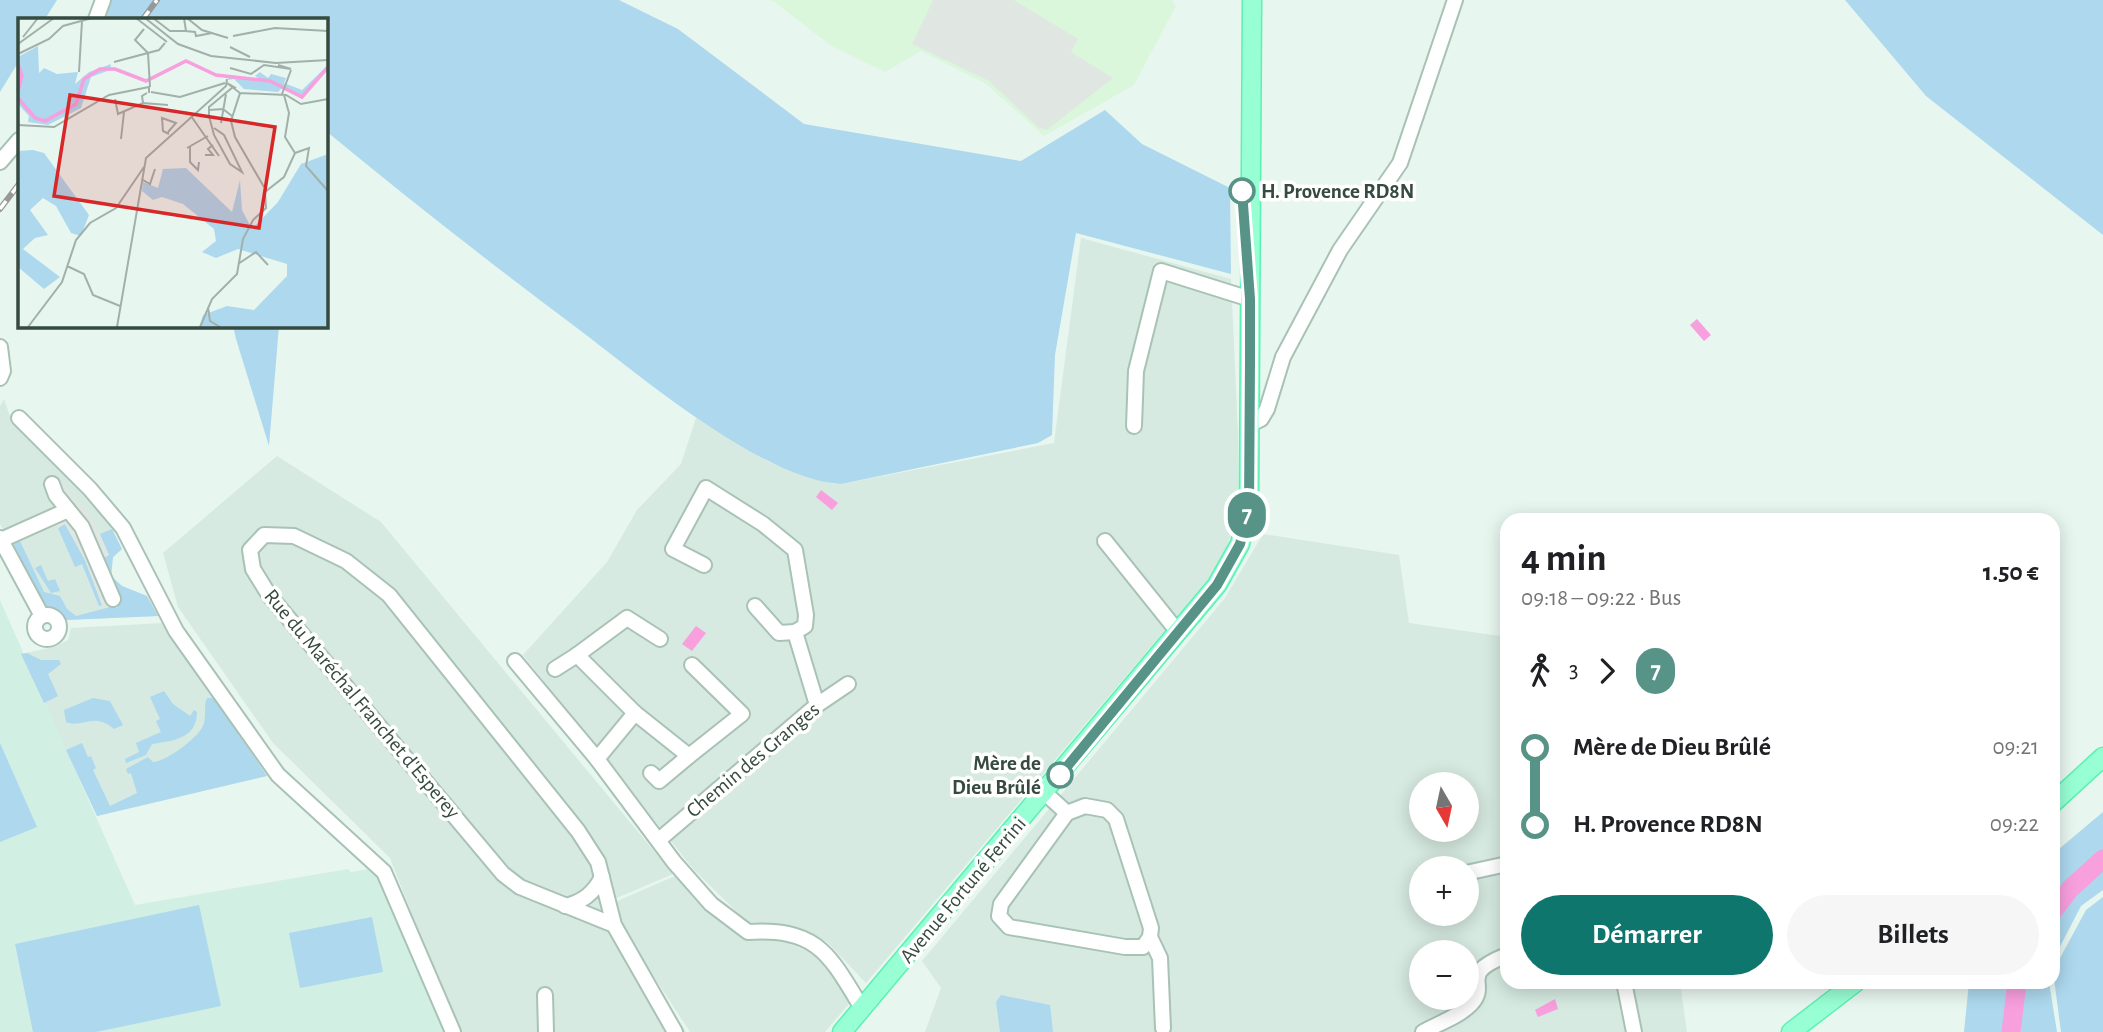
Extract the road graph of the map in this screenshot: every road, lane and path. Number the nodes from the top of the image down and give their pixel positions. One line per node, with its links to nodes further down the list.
1 (103, 0): 5 (street)
2 (1241, 0): 8 (main road, Avenue Fortuné Ferrini)
3 (1252, 0): 8 (main road, Avenue Fortuné Ferrini)
4 (1455, 0): 12 (street)
5 (96, 18)
6 (18, 141): 7 (street)
7 (0, 162)
8 (1250, 299): 12 (main road, Avenue Fortuné Ferrini); 13 (street)
9 (0, 347): 10 (street)
10 (1, 374)
11 (19, 418): 52 (street)
12 (1249, 425): 23 (main road, Avenue Fortuné Ferrini)
13 (1134, 426)
14 (52, 484): 15 (street)
15 (68, 510): 16 (street); 19 (street)
16 (1, 539): 21 (street)
17 (1104, 541): 23 (street)
18 (704, 565): 22 (street)
19 (113, 599)
20 (755, 606): 22 (street)
21 (42, 616)
22 (795, 632): 30 (street)
23 (1178, 632): 36 (main road, Avenue Fortuné Ferrini)
24 (660, 639): 25 (street)
25 (577, 655): 28 (street); 31 (street)
26 (514, 661): 34 (street)
27 (692, 665): 32 (street)
28 (555, 669)
29 (848, 684): 30 (street, Chemin des Granges)
30 (817, 705): 39 (street, Chemin des Granges)
31 (635, 713): 32 (street); 34 (street)
32 (689, 756): 35 (street)
33 (2103, 757): 37 (main road)
34 (597, 759): 39 (street)
35 (651, 774)
36 (1045, 793): 38 (street); 50 (main road, Avenue Fortuné Ferrini)
37 (2060, 797)
38 (1067, 813): 45 (street); 45 (street)
39 (660, 839): 50 (street)
40 (1500, 866): 41 (street)
41 (1479, 870)
42 (602, 877): 43 (street); 43 (street, Rue du Maréchal Franchet d'Esperey); 44 (street, Rue du Maréchal Franchet d'Esperey)
43 (565, 906): 44 (street, Rue du Maréchal Franchet d'Esperey)
44 (614, 925): 54 (street)
45 (1150, 937): 51 (street)
46 (1500, 958): 56 (street)
47 (1625, 989): 57 (street)
48 (1847, 989): 58 (main road)
49 (545, 995): 53 (street)
50 (862, 1008): 55 (main road, Avenue Fortuné Ferrini)
51 (1163, 1028)
52 (453, 1032)
53 (546, 1032)
54 (676, 1032)
55 (842, 1032)
56 (1423, 1032)
57 (1634, 1032)
58 (1791, 1032)

